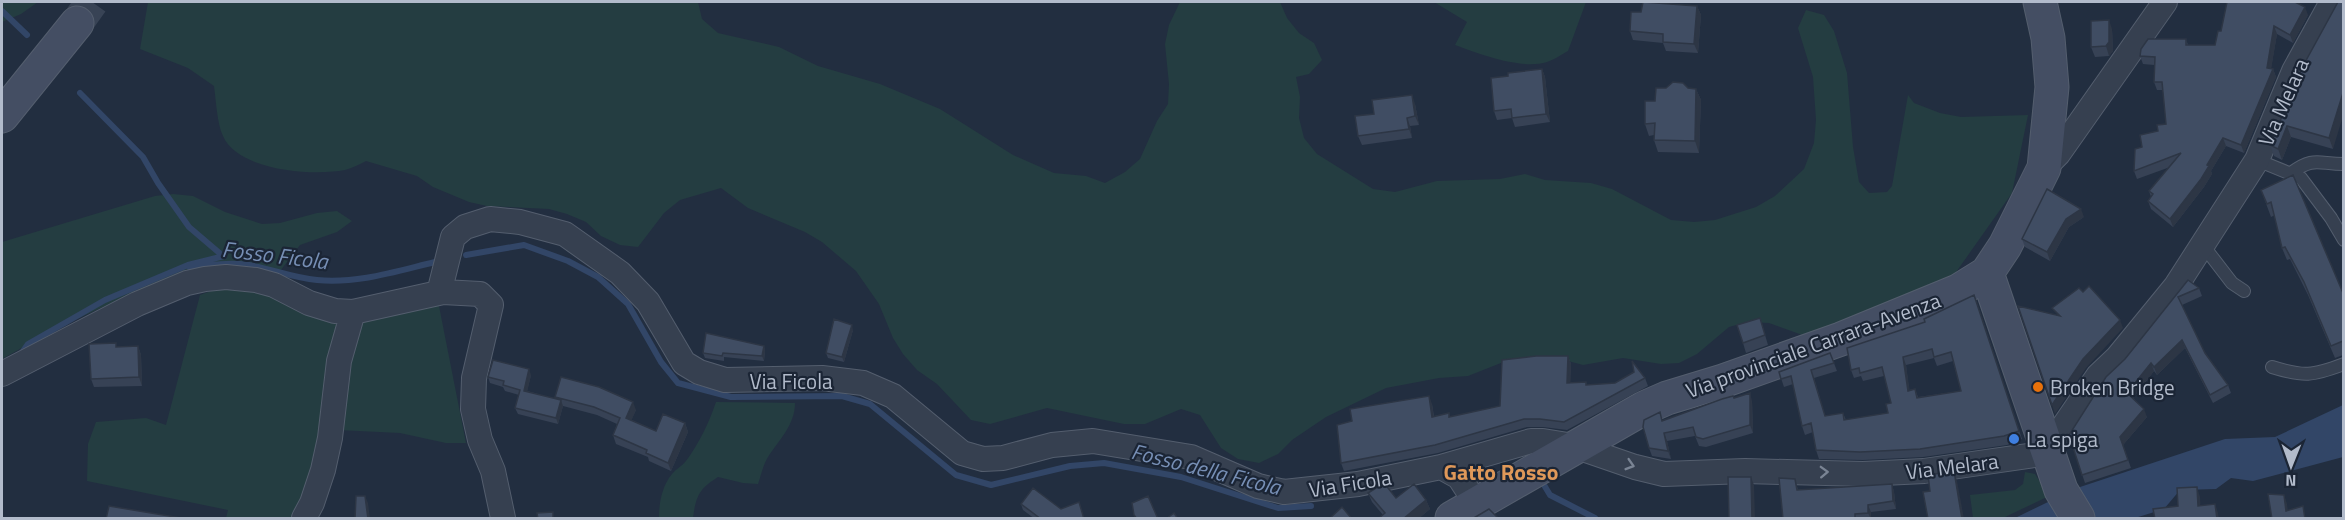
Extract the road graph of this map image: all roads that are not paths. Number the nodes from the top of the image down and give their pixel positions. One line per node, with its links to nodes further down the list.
1 (2040, 2): 8 (main road, Via provinciale Carrara-Avenza)
2 (2166, 2): 8 (street)
3 (2332, 2): 6 (street, Via Melara)
4 (77, 23): 5 (main road)
5 (2, 116)
6 (2258, 160): 9 (lane); 11 (street, Via Melara)
7 (2343, 164): 9 (lane)
8 (2044, 168): 12 (main road, Via provinciale Carrara-Avenza)
9 (2291, 173): 10 (lane)
10 (2343, 240)
11 (2202, 244): 14 (lane); 20 (street, Via Melara)
12 (1987, 273): 19 (main road, Via provinciale Carrara-Avenza); 20 (main road)
13 (442, 288): 15 (street); 21 (street, Via Ficola); 24 (street)
14 (2244, 291)
15 (353, 312): 18 (street); 23 (street)
16 (2343, 364): 17 (lane)
17 (2272, 367)
18 (3, 374)
19 (1574, 446): 20 (street, Via Melara, one-way to 20); 21 (street); 22 (main road, Via provinciale Carrara-Avenza)
20 (2048, 453): 25 (main road)
21 (1441, 467): 22 (street)
22 (1464, 511)
23 (304, 519)
24 (503, 519)
25 (2078, 519)

